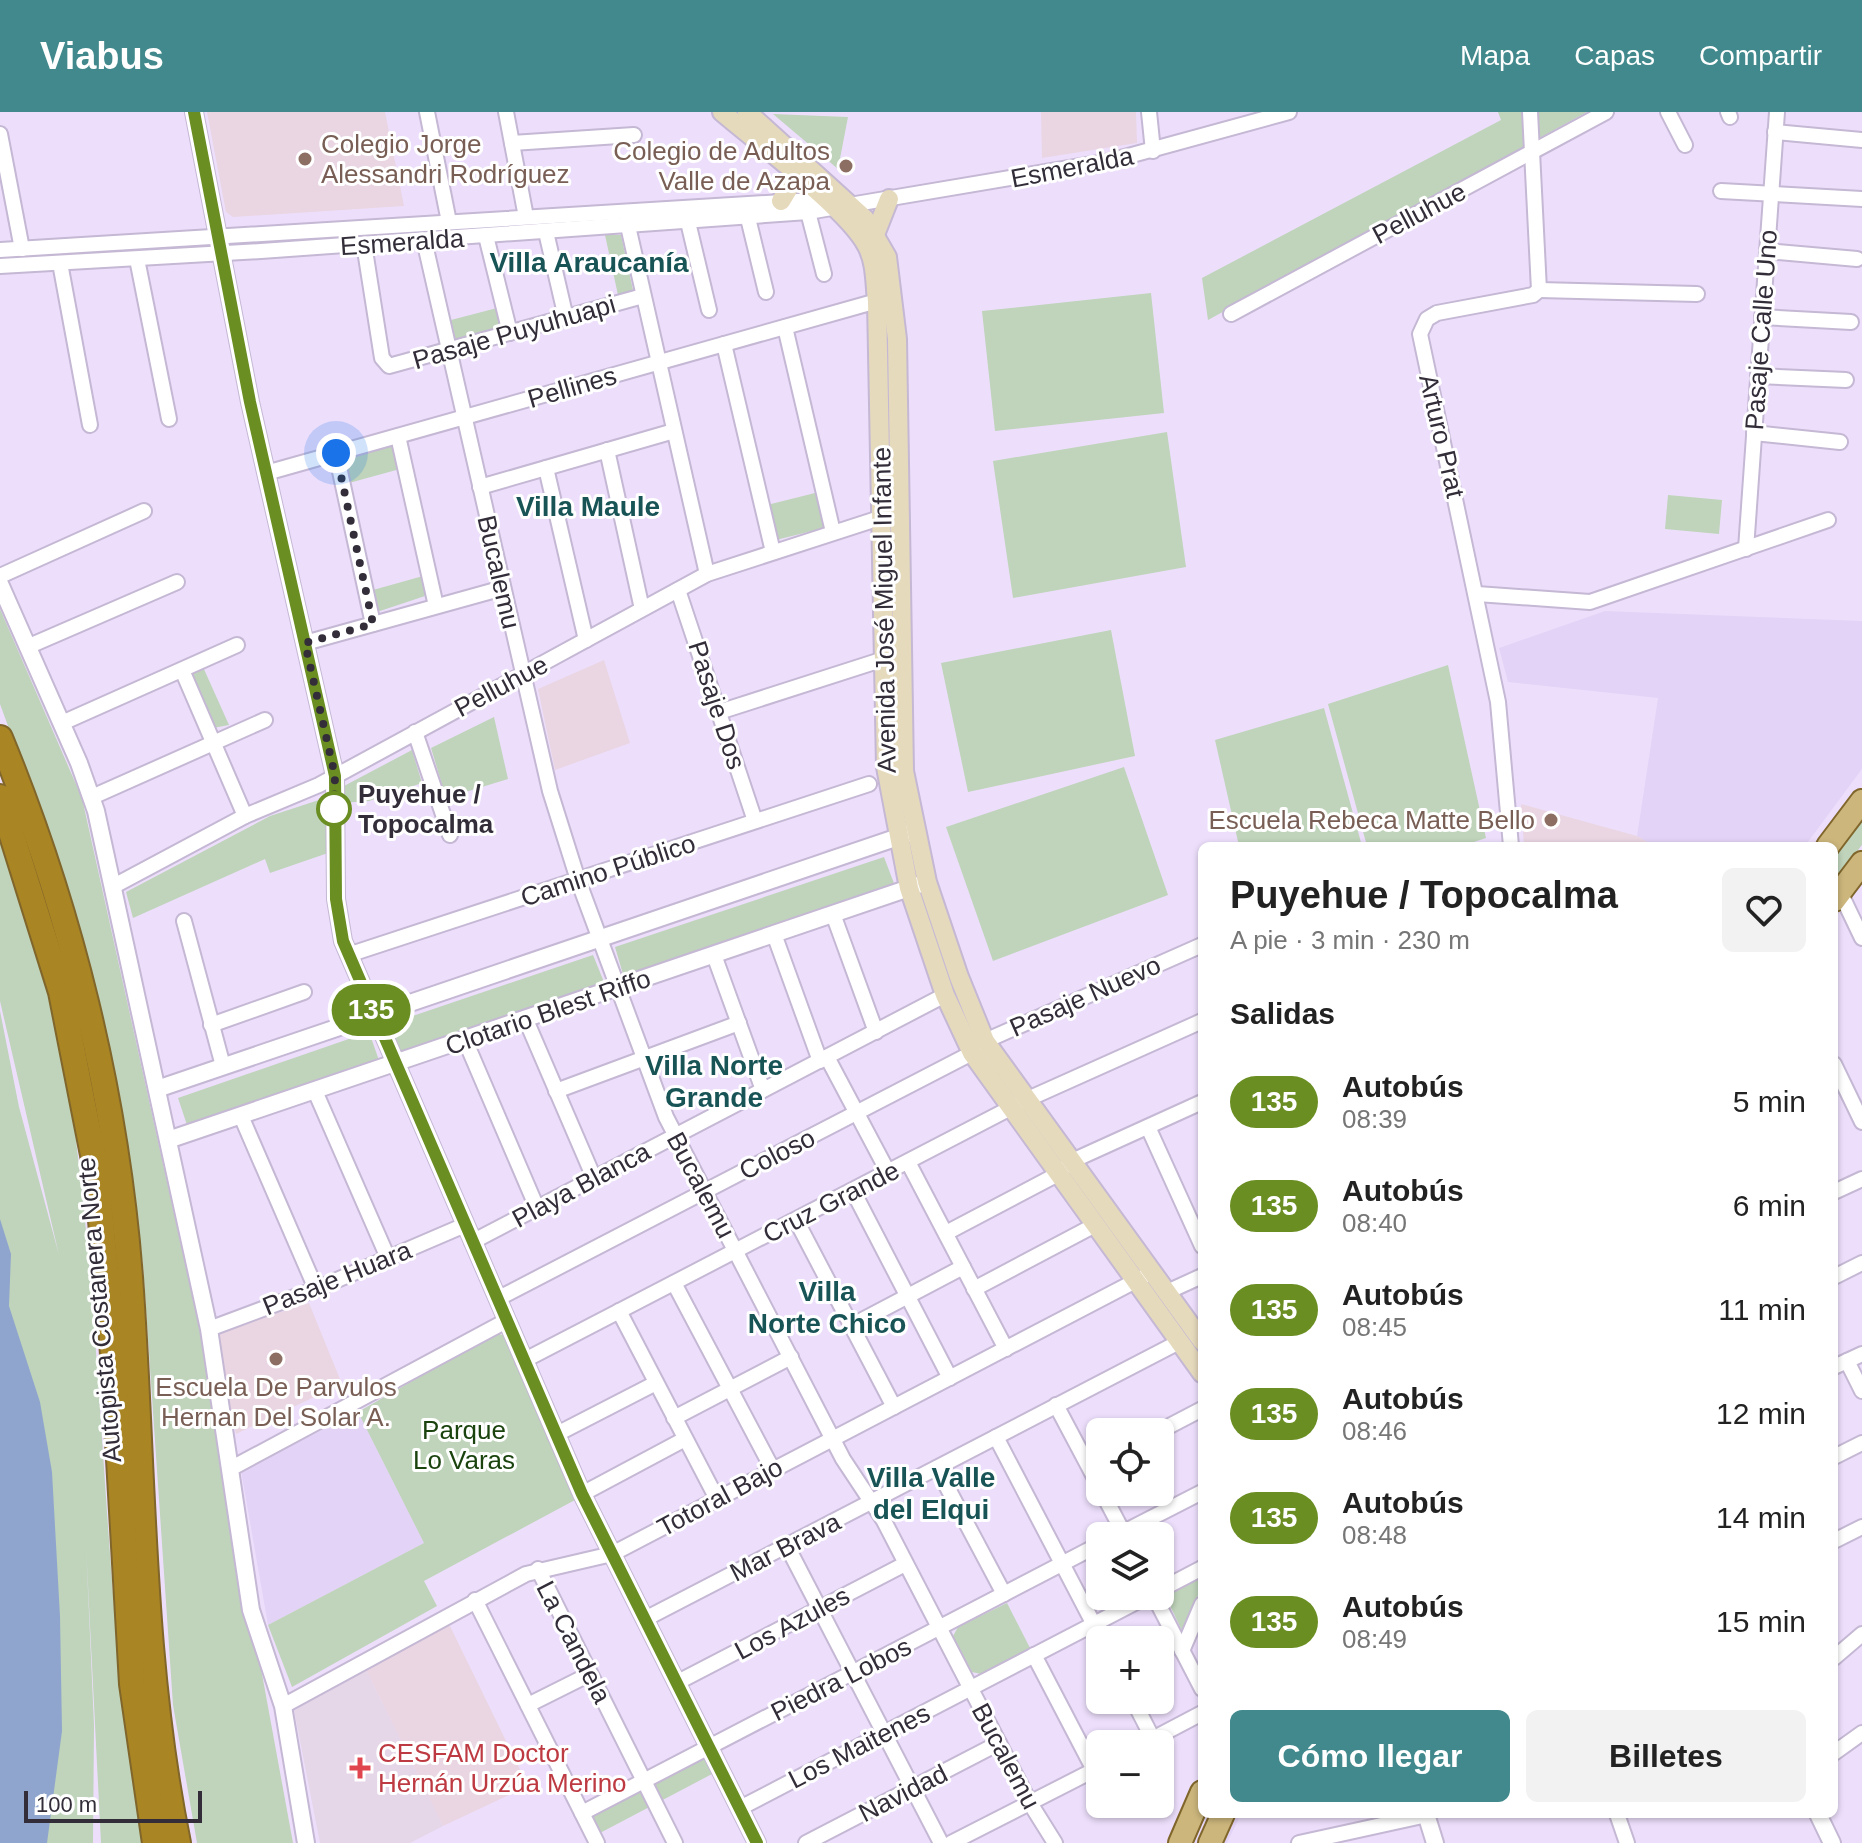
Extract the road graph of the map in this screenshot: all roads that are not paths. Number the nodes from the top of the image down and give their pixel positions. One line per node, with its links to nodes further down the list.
1 (194, 112): 39 (street)
2 (427, 112): 31 (street)
3 (506, 112): 16 (street)
4 (722, 112): 21 (main road, Avenida José Miguel Infante)
5 (747, 112): 27 (main road, Avenida José Miguel Infante)
6 (1149, 112): 18 (street)
7 (1289, 112): 18 (street, Esmeralda)
8 (1530, 112): 19 (street)
9 (1606, 112): 19 (street, Pelluhue)
10 (1668, 112): 17 (street)
11 (1777, 112): 12 (street, Pasaje Calle Uno)
12 (1775, 132): 15 (street); 23 (street, Pasaje Calle Uno)
13 (0, 134): 20 (street)
14 (634, 135): 16 (street)
15 (1862, 140)
16 (512, 143): 29 (street)
17 (1685, 145)
18 (1153, 151): 24 (street, Esmeralda)
19 (1533, 152): 48 (street); 54 (street, Pelluhue)
20 (3, 165): 40 (street)
21 (796, 176): 26 (main road); 27 (main road, Avenida José Miguel Infante)
22 (1721, 191): 23 (street)
23 (1771, 194): 25 (street); 42 (street, Pasaje Calle Uno)
24 (889, 199): 27 (street, Esmeralda); 35 (main road)
25 (1862, 199)
26 (781, 201): 27 (street, Esmeralda); 29 (street, Esmeralda)
27 (835, 203): 28 (street, Esmeralda); 35 (main road, Avenida José Miguel Infante); 52 (main road, Avenida José Miguel Infante)
28 (808, 212): 30 (street, Esmeralda); 47 (street)
29 (526, 217): 31 (street, Esmeralda)
30 (748, 218): 32 (street, Esmeralda); 49 (street)
31 (449, 222): 39 (street, Esmeralda)
32 (688, 222): 33 (street, Esmeralda); 53 (street)
33 (628, 226): 34 (street, Esmeralda); 51 (street)
34 (546, 232): 36 (street, Esmeralda); 56 (street)
35 (876, 232): 78 (main road, Avenida José Miguel Infante)
36 (486, 236): 37 (street, Esmeralda); 59 (street)
37 (424, 240): 38 (street, Esmeralda); 61 (street, Bucalemu)
38 (364, 244): 39 (street, Esmeralda); 61 (street, Pasaje Puyuhuapi)
39 (220, 246): 40 (street, Esmeralda); 43 (street, Esmeralda); 75 (street)
40 (22, 249): 41 (street, Esmeralda)
41 (0, 250)
42 (1767, 251): 44 (street); 55 (street, Pasaje Calle Uno)
43 (137, 259): 45 (street, Esmeralda); 66 (street)
44 (1857, 259)
45 (60, 263): 46 (street, Esmeralda); 67 (street)
46 (0, 266)
47 (824, 274)
48 (1539, 290): 50 (street); 90 (street, Arturo Prat)
49 (766, 292)
50 (1697, 294)
51 (643, 296): 56 (street, Pasaje Puyuhuapi); 62 (street)
52 (877, 301): 58 (street, Pellines); 79 (main road, Avenida José Miguel Infante)
53 (709, 310)
54 (1231, 314)
55 (1762, 317): 57 (street); 63 (street, Pasaje Calle Uno)
56 (566, 318): 59 (street, Pasaje Puyuhuapi)
57 (1851, 322)
58 (785, 327): 60 (street, Pellines); 81 (street)
59 (510, 333): 61 (street, Pasaje Puyuhuapi)
60 (724, 344): 62 (street, Pellines); 83 (street)
61 (449, 350): 65 (street, Bucalemu)
62 (658, 363): 65 (street, Pellines); 68 (street)
63 (1758, 376): 64 (street); 69 (street, Pasaje Calle Uno)
64 (1846, 380)
65 (464, 417): 70 (street, Pellines); 76 (street, Bucalemu)
66 (169, 419)
67 (90, 425)
68 (674, 431): 72 (street); 84 (street)
69 (1754, 433): 71 (street); 82 (street, Pasaje Calle Uno)
70 (398, 436): 73 (street, Pellines); 91 (street)
71 (1840, 442)
72 (607, 450): 74 (street); 92 (street)
73 (336, 453): 75 (street, Pellines); 93 (street)
74 (546, 468): 76 (street); 94 (street)
75 (266, 473): 95 (street)
76 (480, 487): 88 (street, Bucalemu)
77 (144, 511): 85 (street)
78 (901, 513): 79 (street, Pelluhue); 114 (main road, Avenida José Miguel Infante)
79 (882, 516): 81 (street, Pelluhue); 98 (main road, Avenida José Miguel Infante)
80 (1828, 520): 82 (street)
81 (833, 532): 83 (street, Pelluhue)
82 (1746, 549): 90 (street)
83 (773, 552): 84 (street, Pelluhue)
84 (707, 574): 89 (street, Pelluhue)
85 (0, 576)
86 (177, 582): 97 (street)
87 (0, 584): 97 (street)
88 (503, 588): 91 (street); 100 (street, Bucalemu)
89 (678, 590): 92 (street, Pelluhue); 101 (street, Pasaje Dos)
90 (1477, 594): 116 (street, Arturo Prat)
91 (436, 606): 93 (street)
92 (642, 609): 94 (street, Pelluhue)
93 (373, 624): 95 (street)
94 (586, 640): 100 (street, Pelluhue)
95 (305, 643): 107 (street)
96 (237, 645): 99 (street)
97 (27, 647): 103 (street)
98 (884, 659): 101 (street); 114 (main road, Avenida José Miguel Infante)
99 (182, 670): 103 (street); 106 (street)
100 (522, 674): 104 (street, Pelluhue); 119 (street, Bucalemu)
101 (719, 712): 113 (street, Pasaje Dos)
102 (265, 720): 106 (street)
103 (62, 723): 110 (street)
104 (415, 732): 107 (street, Pelluhue); 115 (street)
105 (0, 738): 278 (highway, Autopista Costanera Norte)
106 (213, 743): 110 (street); 112 (street)
107 (335, 776): 112 (street, Pelluhue); 131 (street)
108 (869, 784): 113 (street, Camino Público)
109 (0, 797): 277 (highway, Autopista Costanera Norte)
110 (92, 797): 121 (street)
111 (1862, 801): 117 (main road)
112 (245, 816): 121 (street, Pelluhue)
113 (755, 821): 119 (street, Camino Público)
114 (907, 834): 120 (main road, Avenida José Miguel Infante); 122 (main road, Avenida José Miguel Infante); 128 (street, Clotario Blest Riffo)
115 (450, 835)
116 (1511, 842)
117 (1831, 842)
118 (1862, 863): 123 (main road)
119 (578, 880): 128 (street, Bucalemu); 131 (street, Camino Público)
120 (927, 882): 122 (street, Clotario Blest Riffo); 143 (main road, Avenida José Miguel Infante)
121 (112, 887): 149 (street)
122 (909, 888): 125 (street, Clotario Blest Riffo); 135 (main road, Avenida José Miguel Infante)
123 (1838, 895)
124 (1838, 898): 129 (street)
125 (833, 914): 127 (street, Clotario Blest Riffo); 141 (street)
126 (184, 921): 140 (street)
127 (774, 934): 132 (street, Clotario Blest Riffo); 145 (street)
128 (600, 938): 133 (street, Bucalemu); 136 (street, Clotario Blest Riffo)
129 (1862, 938)
130 (1198, 947): 143 (street, Pasaje Nuevo)
131 (348, 955): 136 (street)
132 (714, 955): 133 (street, Clotario Blest Riffo); 138 (street)
133 (618, 988): 137 (street, Clotario Blest Riffo); 144 (street, Bucalemu)
134 (304, 992): 140 (street)
135 (945, 995): 141 (street, Playa Blanca); 143 (main road, Avenida José Miguel Infante)
136 (373, 1016): 146 (street); 147 (street, Clotario Blest Riffo)
137 (526, 1020): 142 (street, Clotario Blest Riffo); 152 (street)
138 (739, 1023): 144 (street); 150 (street)
139 (1198, 1023): 153 (street, Cruz Grande)
140 (211, 1025): 147 (street)
141 (876, 1032): 145 (street, Playa Blanca)
142 (465, 1040): 146 (street, Clotario Blest Riffo); 170 (street)
143 (979, 1047): 153 (main road, Avenida José Miguel Infante); 155 (street, Coloso)
144 (643, 1058): 152 (street); 159 (street, Bucalemu)
145 (824, 1059): 150 (street, Playa Blanca); 155 (street)
146 (395, 1064): 151 (street, Clotario Blest Riffo); 172 (street)
147 (223, 1066): 149 (street, Clotario Blest Riffo)
148 (1838, 1072): 157 (street)
149 (157, 1089): 160 (street)
150 (763, 1090): 159 (street, Playa Blanca)
151 (315, 1091): 156 (street, Clotario Blest Riffo); 178 (street)
152 (556, 1091): 165 (street)
153 (1019, 1104): 161 (main road, Avenida José Miguel Infante); 162 (street, Cruz Grande); 164 (main road, Avenida José Miguel Infante)
154 (1198, 1104): 158 (street)
155 (857, 1113): 163 (street); 169 (street, Coloso)
156 (241, 1116): 160 (street, Clotario Blest Riffo); 186 (street)
157 (1862, 1122)
158 (1148, 1127): 161 (street); 175 (street)
159 (675, 1136): 165 (street, Playa Blanca); 169 (street, Bucalemu)
160 (168, 1140): 194 (street)
161 (1072, 1161): 164 (street); 181 (main road, Avenida José Miguel Infante)
162 (908, 1162): 163 (street, Cruz Grande); 174 (street)
163 (888, 1172): 168 (street, Cruz Grande)
164 (1058, 1174): 173 (main road, Avenida José Miguel Infante); 174 (street)
165 (594, 1178): 170 (street, Playa Blanca)
166 (1862, 1179): 167 (street)
167 (1838, 1190)
168 (853, 1191): 171 (street, Cruz Grande); 189 (street)
169 (704, 1192): 177 (street, Bucalemu); 190 (street, Coloso)
170 (537, 1208): 176 (street, Playa Blanca)
171 (796, 1220): 177 (street, Cruz Grande); 193 (street)
172 (465, 1225): 176 (street); 178 (street, Pasaje Huara)
173 (1095, 1225): 184 (main road, Avenida José Miguel Infante); 187 (street)
174 (946, 1233): 180 (street)
175 (1198, 1237)
176 (472, 1242): 190 (street)
177 (736, 1251): 185 (street, Cruz Grande); 199 (street, Bucalemu)
178 (388, 1258): 186 (street, Pasaje Huara)
179 (1862, 1263): 182 (street)
180 (963, 1267): 187 (street); 189 (street)
181 (1153, 1272): 184 (street, Totoral Bajo); 188 (main road, Avenida José Miguel Infante)
182 (1838, 1275)
183 (1198, 1278): 188 (street)
184 (1135, 1281): 196 (main road, Avenida José Miguel Infante); 197 (street, Totoral Bajo)
185 (674, 1283): 191 (street, Cruz Grande); 205 (street)
186 (316, 1289): 194 (street, Pasaje Huara)
187 (974, 1289): 197 (street)
188 (1167, 1292): 195 (main road, Avenida José Miguel Infante)
189 (907, 1296): 193 (street); 203 (street)
190 (497, 1299): 192 (street)
191 (619, 1311): 200 (street, Cruz Grande); 204 (street)
192 (506, 1321): 200 (street); 220 (street)
193 (851, 1326): 208 (street)
194 (209, 1329): 220 (street)
195 (1198, 1335)
196 (1179, 1342): 202 (main road, Avenida José Miguel Infante); 207 (street, Mar Brava)
197 (1006, 1349): 203 (street, Totoral Bajo)
198 (1862, 1354): 201 (street)
199 (791, 1357): 205 (street); 215 (street, Bucalemu)
200 (523, 1361): 212 (street)
201 (1841, 1364): 206 (street)
202 (1198, 1365)
203 (950, 1378): 208 (street, Totoral Bajo)
204 (656, 1383): 210 (street); 212 (street)
205 (730, 1389): 210 (street); 221 (street)
206 (1862, 1391)
207 (1056, 1405): 213 (street, Mar Brava); 217 (street)
208 (894, 1407): 215 (street, Totoral Bajo)
209 (1198, 1411): 211 (street)
210 (674, 1418): 214 (street)
211 (1174, 1424)
212 (555, 1435): 222 (street)
213 (996, 1437): 219 (street, Mar Brava); 233 (street)
214 (685, 1439): 222 (street); 224 (street)
215 (833, 1439): 221 (street, Totoral Bajo); 225 (street, Bucalemu)
216 (1862, 1443): 218 (street)
217 (1086, 1451)
218 (1838, 1455)
219 (937, 1468): 225 (street, Mar Brava); 237 (street)
220 (230, 1469): 256 (street)
221 (773, 1470): 224 (street, Totoral Bajo)
222 (582, 1494): 231 (street)
223 (1198, 1494): 226 (street)
224 (717, 1499): 231 (street, Totoral Bajo)
225 (872, 1501): 229 (street, Mar Brava); 232 (street, Bucalemu)
226 (1143, 1522)
227 (1862, 1527): 228 (street)
228 (1838, 1539)
229 (787, 1546): 239 (street); 243 (street, Mar Brava)
230 (1086, 1551): 233 (street, Piedra Lobos)
231 (612, 1554): 234 (street, Totoral Bajo); 243 (street)
232 (905, 1564): 239 (street, Los Azules); 245 (street, Bucalemu)
233 (1062, 1564): 237 (street, Piedra Lobos); 244 (street)
234 (538, 1569): 238 (street, Totoral Bajo); 251 (street, La Candela)
235 (1198, 1570): 236 (street)
236 (1174, 1583)
237 (1004, 1594): 245 (street, Piedra Lobos)
238 (475, 1600): 255 (street); 256 (street, Totoral Bajo)
239 (819, 1609): 250 (street); 253 (street, Los Azules)
240 (1122, 1610): 244 (street, Los Maitenes)
241 (1159, 1610): 247 (street)
242 (1198, 1613): 247 (street)
243 (645, 1619): 253 (street)
244 (1094, 1624): 248 (street, Los Maitenes)
245 (939, 1628): 250 (street, Piedra Lobos); 254 (street, Bucalemu)
246 (1862, 1634): 249 (street)
247 (1182, 1651): 252 (street)
248 (1034, 1655): 254 (street, Los Maitenes); 263 (street)
249 (1838, 1655)
250 (853, 1673): 259 (street); 262 (street, Piedra Lobos)
251 (590, 1674): 255 (street); 266 (street, La Candela)
252 (1198, 1681)
253 (678, 1682): 262 (street)
254 (970, 1688): 259 (street, Los Maitenes); 261 (street, Bucalemu)
255 (528, 1705): 271 (street)
256 (283, 1706): 279 (street)
257 (1198, 1715): 258 (street)
258 (1169, 1730)
259 (884, 1733): 267 (street); 270 (street, Los Maitenes)
260 (1862, 1733): 264 (street)
261 (999, 1743): 267 (street, Navidad); 269 (street, Bucalemu)
262 (710, 1746): 266 (street, Piedra Lobos); 270 (street)
263 (1086, 1748)
264 (1838, 1750)
265 (1086, 1774): 269 (street)
266 (644, 1781): 271 (street, Piedra Lobos); 281 (street, La Candela)
267 (912, 1788): 283 (street, Navidad); 284 (street)
268 (1198, 1801): 287 (main road)
269 (1030, 1803): 285 (street); 286 (street, Bucalemu)
270 (740, 1808): 282 (street)
271 (582, 1813): 280 (street)
272 (1221, 1818): 288 (main road)
273 (1412, 1818): 289 (street)
274 (1427, 1818): 290 (street)
275 (1618, 1818): 291 (street)
276 (1820, 1818): 292 (street)
277 (155, 1843)
278 (178, 1843)
279 (306, 1843)
280 (597, 1843)
281 (675, 1843)
282 (757, 1843)
283 (806, 1843)
284 (941, 1843)
285 (951, 1843)
286 (1055, 1843)
287 (1180, 1843)
288 (1210, 1843)
289 (1299, 1843)
290 (1435, 1843)
291 (1627, 1843)
292 (1832, 1843)

